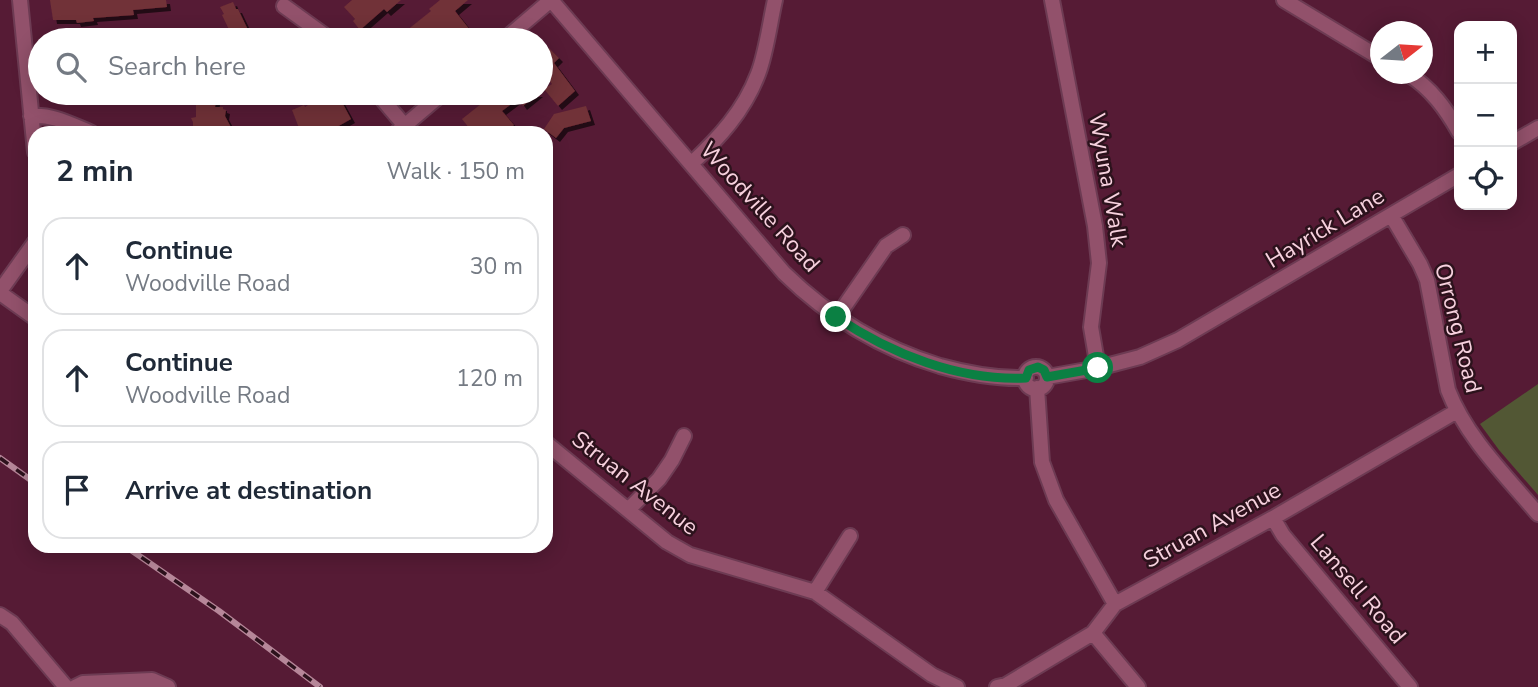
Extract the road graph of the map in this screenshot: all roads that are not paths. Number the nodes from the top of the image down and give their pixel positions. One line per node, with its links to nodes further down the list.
1 (20, 0): 10 (street)
2 (551, 0): 8 (street); 23 (street, Woodville Road)
3 (775, 0): 23 (street)
4 (1052, 0): 31 (street, Wyuna Walk)
5 (1284, 0): 9 (street)
6 (284, 6): 7 (street)
7 (314, 28)
8 (518, 28)
9 (1370, 51)
10 (28, 77)
11 (1420, 84): 16 (street)
12 (31, 105): 15 (street)
13 (385, 105): 19 (street)
14 (429, 105): 20 (street)
15 (32, 116): 17 (street); 18 (street)
16 (1454, 123)
17 (33, 126)
18 (74, 126)
19 (399, 126)
20 (404, 126)
21 (1538, 128): 22 (street)
22 (1517, 141)
23 (691, 164): 30 (street, Woodville Road)
24 (1454, 177): 25 (street, Hayrick Lane)
25 (1391, 215): 31 (street, Hayrick Lane); 35 (street, Orrong Road)
26 (903, 235): 30 (street)
27 (28, 252): 28 (street)
28 (0, 292): 29 (street)
29 (28, 313)
30 (836, 317): 33 (street, Woodville Road)
31 (1098, 368): 32 (street)
32 (1047, 377): 33 (street); 34 (street)
33 (1026, 378): 34 (street)
34 (1037, 388): 43 (street)
35 (1457, 411): 39 (street, Orrong Road); 40 (street, Struan Avenue)
36 (684, 436): 38 (street)
37 (553, 449): 38 (street, Struan Avenue)
38 (628, 510): 42 (street, Struan Avenue)
39 (1538, 514)
40 (1273, 519): 43 (street, Struan Avenue); 52 (street, Lansell Road)
41 (850, 536): 42 (street)
42 (815, 592): 49 (street, Struan Avenue)
43 (1115, 604): 45 (street, Struan Avenue)
44 (0, 615): 46 (street)
45 (1093, 633): 50 (street, Struan Avenue); 51 (street)
46 (66, 687)
47 (75, 687): 48 (street)
48 (168, 687)
49 (957, 687)
50 (997, 687)
51 (1138, 687)
52 (1410, 687)

